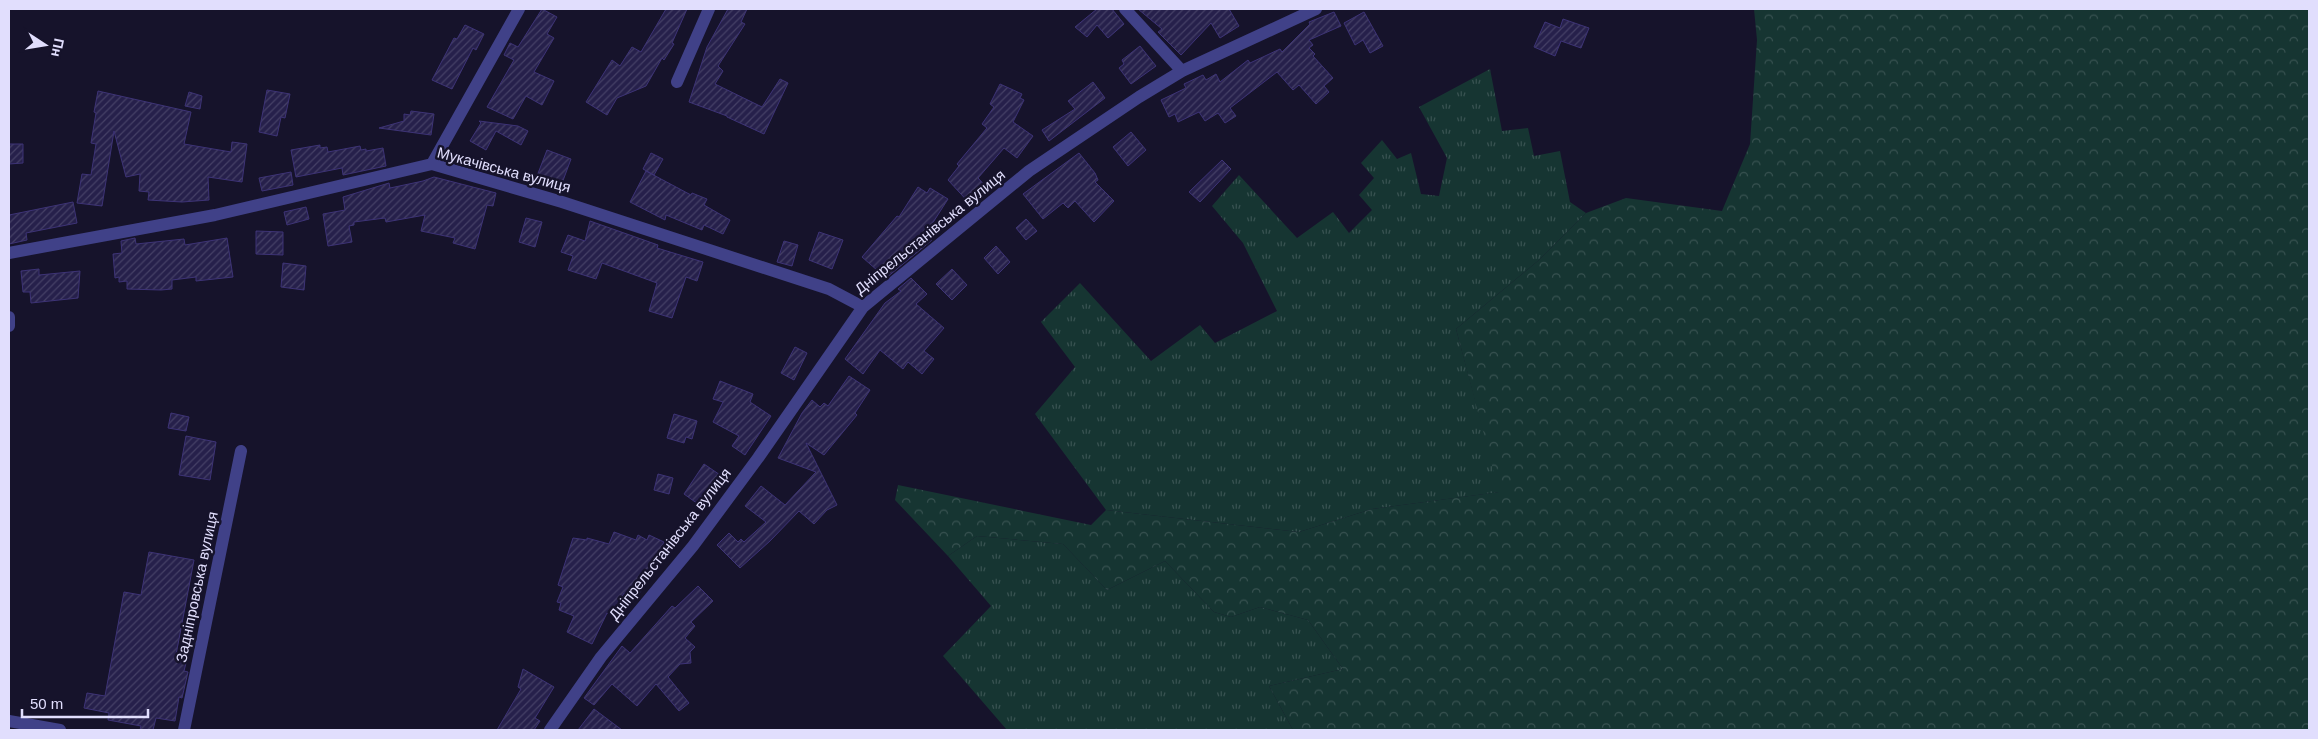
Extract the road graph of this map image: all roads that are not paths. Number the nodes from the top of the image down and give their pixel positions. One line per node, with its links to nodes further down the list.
1 (519, 9): 7 (street)
2 (709, 9): 6 (street)
3 (1125, 9): 5 (street)
4 (1316, 9): 5 (street, Дніпрельстанівська вулиця)
5 (1182, 71): 9 (street, Дніпрельстанівська вулиця)
6 (677, 82)
7 (432, 164): 8 (street, Мукачівська вулиця); 9 (street, Мукачівська вулиця)
8 (9, 254)
9 (863, 307): 16 (street, Дніпрельстанівська вулиця)
10 (9, 316): 11 (street)
11 (9, 326)
12 (241, 450): 15 (street, Задніпровська вулиця)
13 (9, 721): 14 (street)
14 (60, 730)
15 (184, 730)
16 (550, 730)

